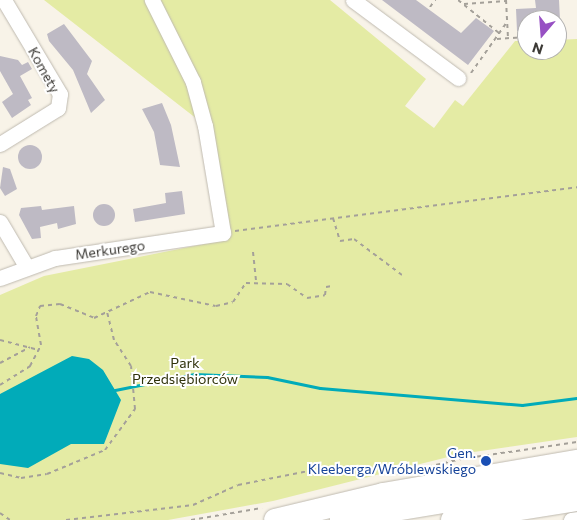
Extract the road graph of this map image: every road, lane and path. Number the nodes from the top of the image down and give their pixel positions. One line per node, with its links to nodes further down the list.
1 (4, 0): 15 (street, Komety)
2 (152, 0): 19 (street)
3 (353, 0): 14 (street)
4 (435, 0): 8 (path)
5 (458, 0): 7 (path)
6 (506, 1): 7 (path); 9 (path)
7 (464, 4): 10 (path)
8 (430, 7)
9 (507, 22): 10 (path); 11 (path)
10 (500, 33): 13 (path)
11 (508, 38): 12 (path); 13 (path)
12 (517, 38)
13 (495, 39): 14 (path)
14 (458, 78)
15 (0, 144)
16 (577, 187): 17 (path)
17 (333, 218): 19 (path); 22 (path)
18 (0, 222): 21 (street)
19 (223, 233): 21 (street, Merkurego)
20 (253, 252): 24 (path)
21 (26, 266): 23 (street, Merkurego)
22 (402, 275)
23 (0, 278)
24 (256, 283): 25 (path); 26 (path)
25 (332, 286)
26 (107, 312): 29 (path); 34 (path)
27 (0, 340): 28 (path)
28 (30, 348): 29 (path); 30 (path)
29 (39, 350): 31 (path)
30 (0, 363)
31 (0, 385)
32 (577, 461): 39 (highway)
33 (314, 470): 42 (path)
34 (0, 473)
35 (577, 480): 36 (highway)
36 (531, 497): 37 (highway); 44 (highway); 45 (highway)
37 (577, 500)
38 (0, 513): 41 (path)
39 (270, 514): 43 (path)
40 (577, 519): 46 (street)
41 (10, 520)
42 (66, 520)
43 (191, 520)
44 (335, 520)
45 (452, 520)
46 (571, 520)

